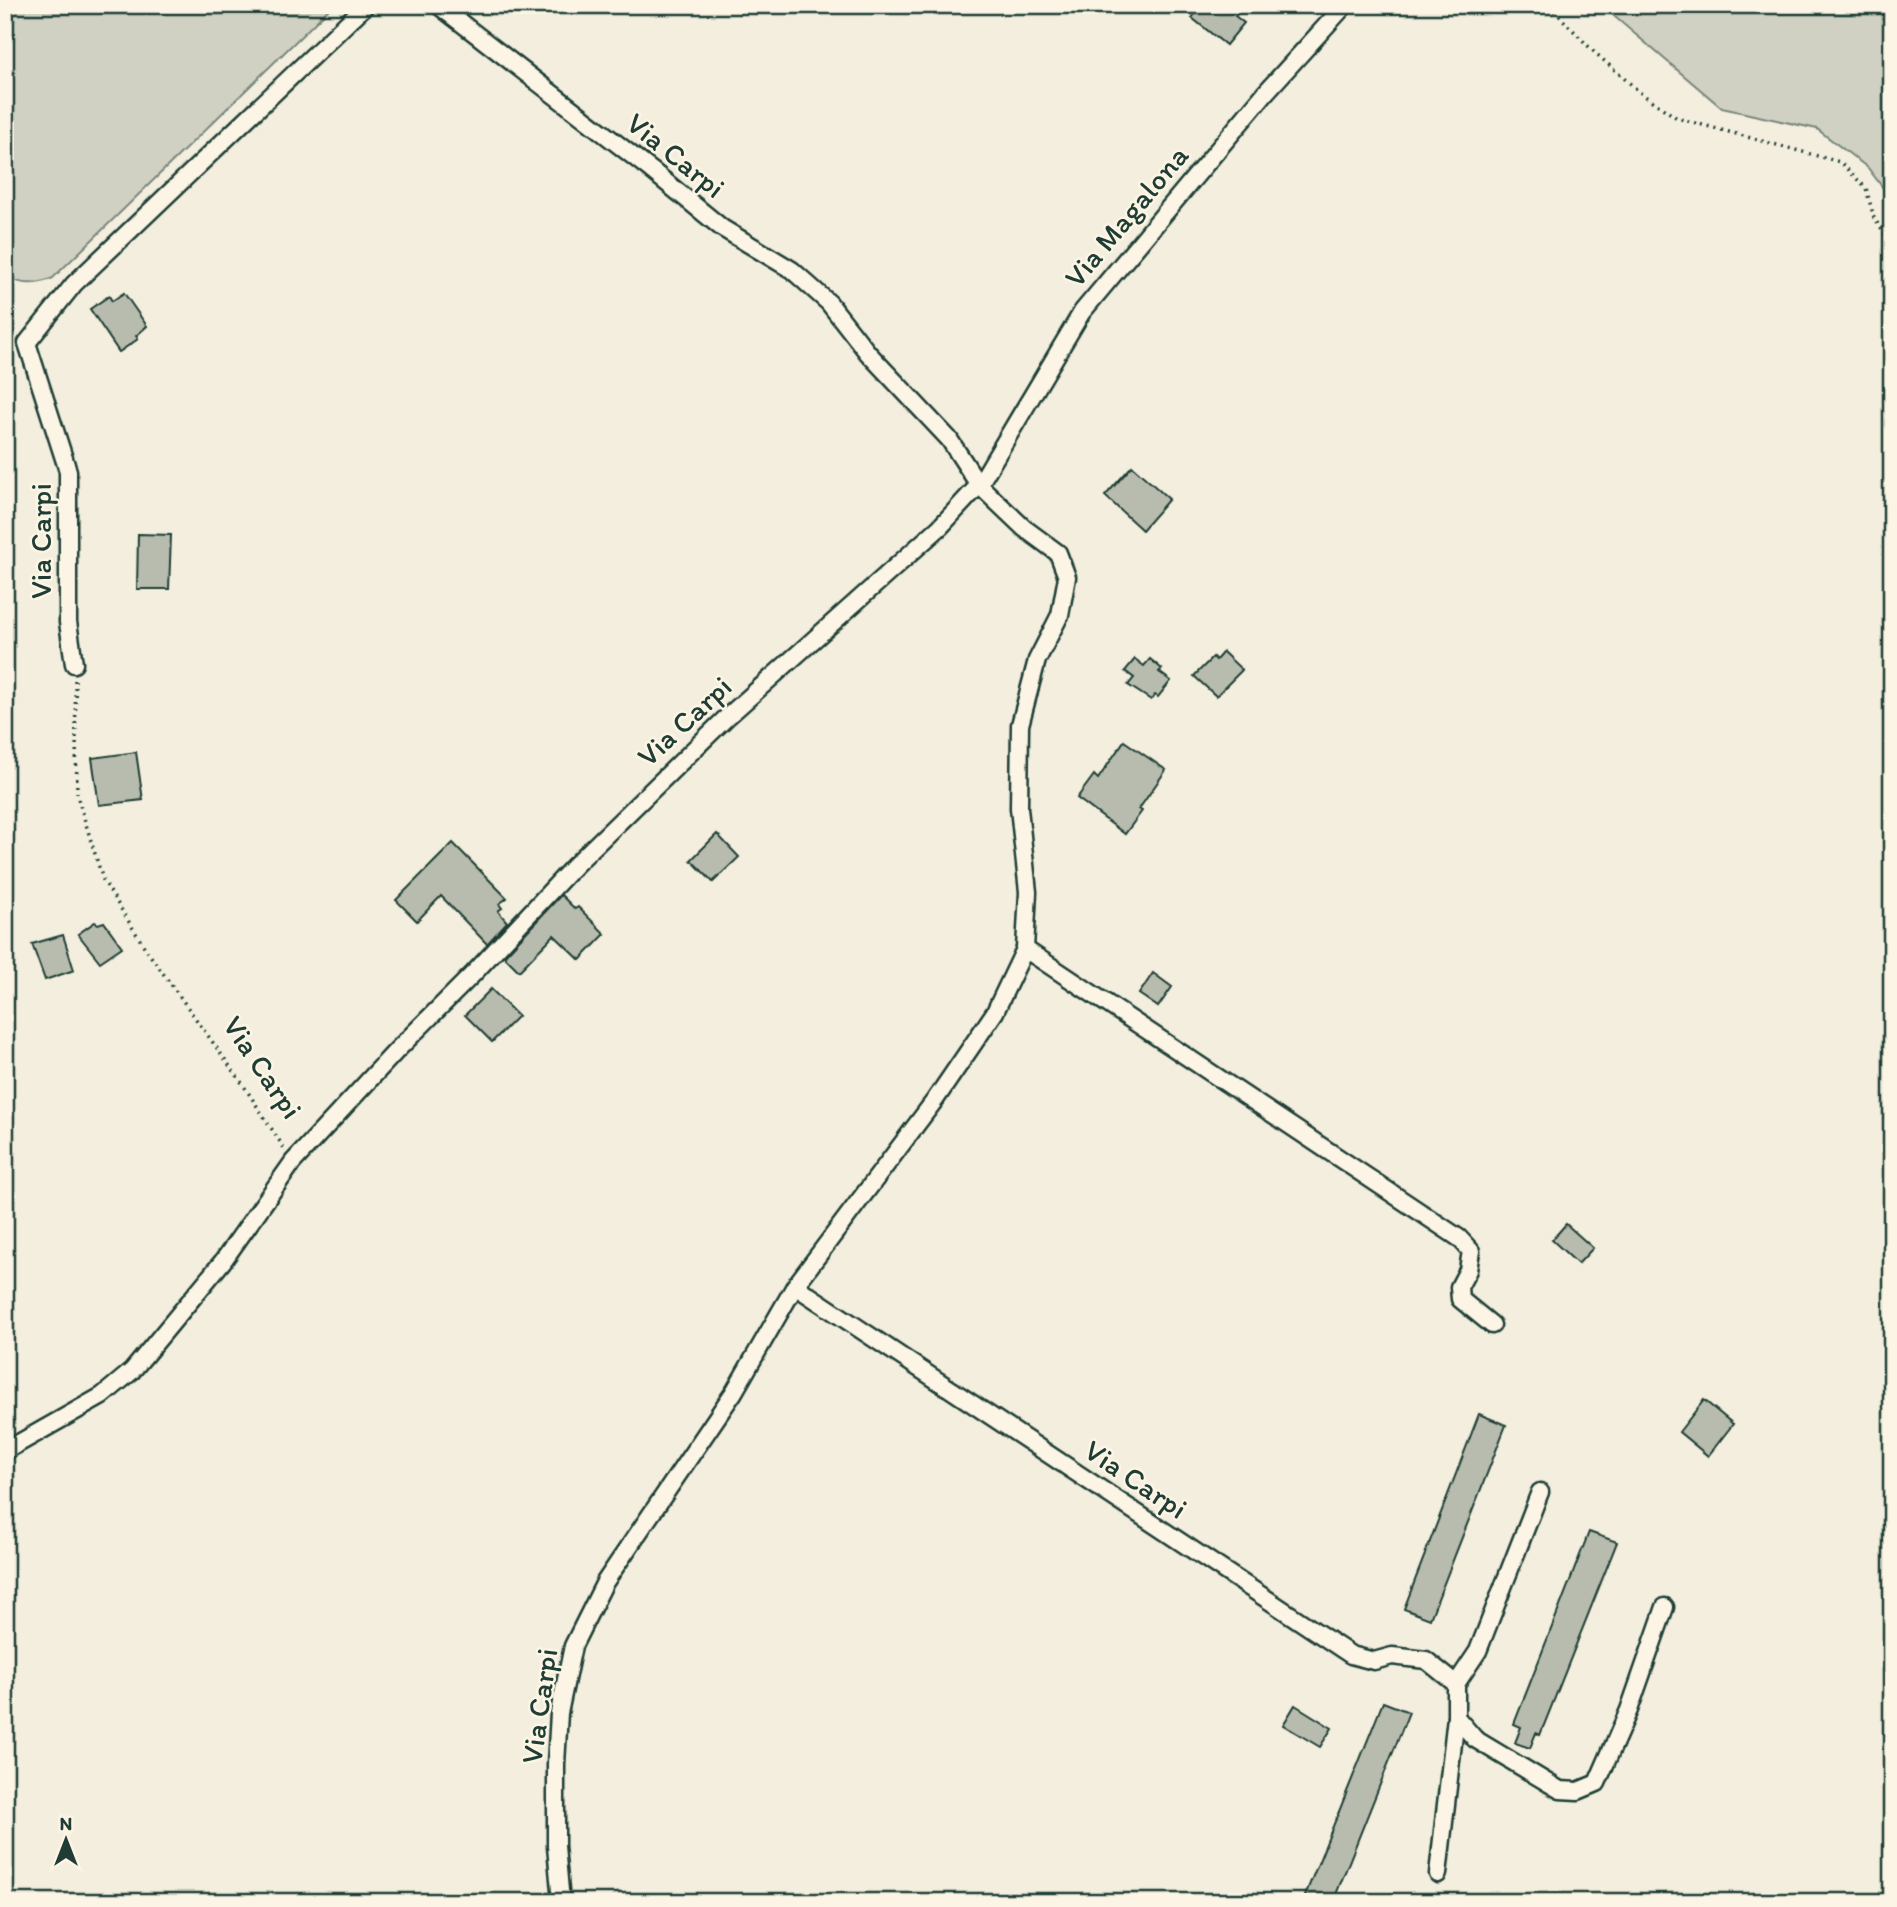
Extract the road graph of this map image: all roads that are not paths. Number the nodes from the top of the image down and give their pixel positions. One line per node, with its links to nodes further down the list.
1 (366, 5): 5 (street, Via Carpi)
2 (438, 5): 4 (street, Via Carpi)
3 (1345, 5): 4 (street, Via Magalona)
4 (979, 485): 6 (street, Via Carpi); 9 (street, Via Carpi)
5 (74, 664)
6 (1025, 949): 7 (street, Via Carpi); 8 (street)
7 (795, 1286): 12 (street, Via Carpi); 15 (street, Via Carpi)
8 (1492, 1325)
9 (5, 1451)
10 (1540, 1492): 12 (street)
11 (1665, 1606): 13 (street)
12 (1456, 1684): 13 (street)
13 (1456, 1717): 14 (street)
14 (1438, 1874)
15 (561, 1902)

